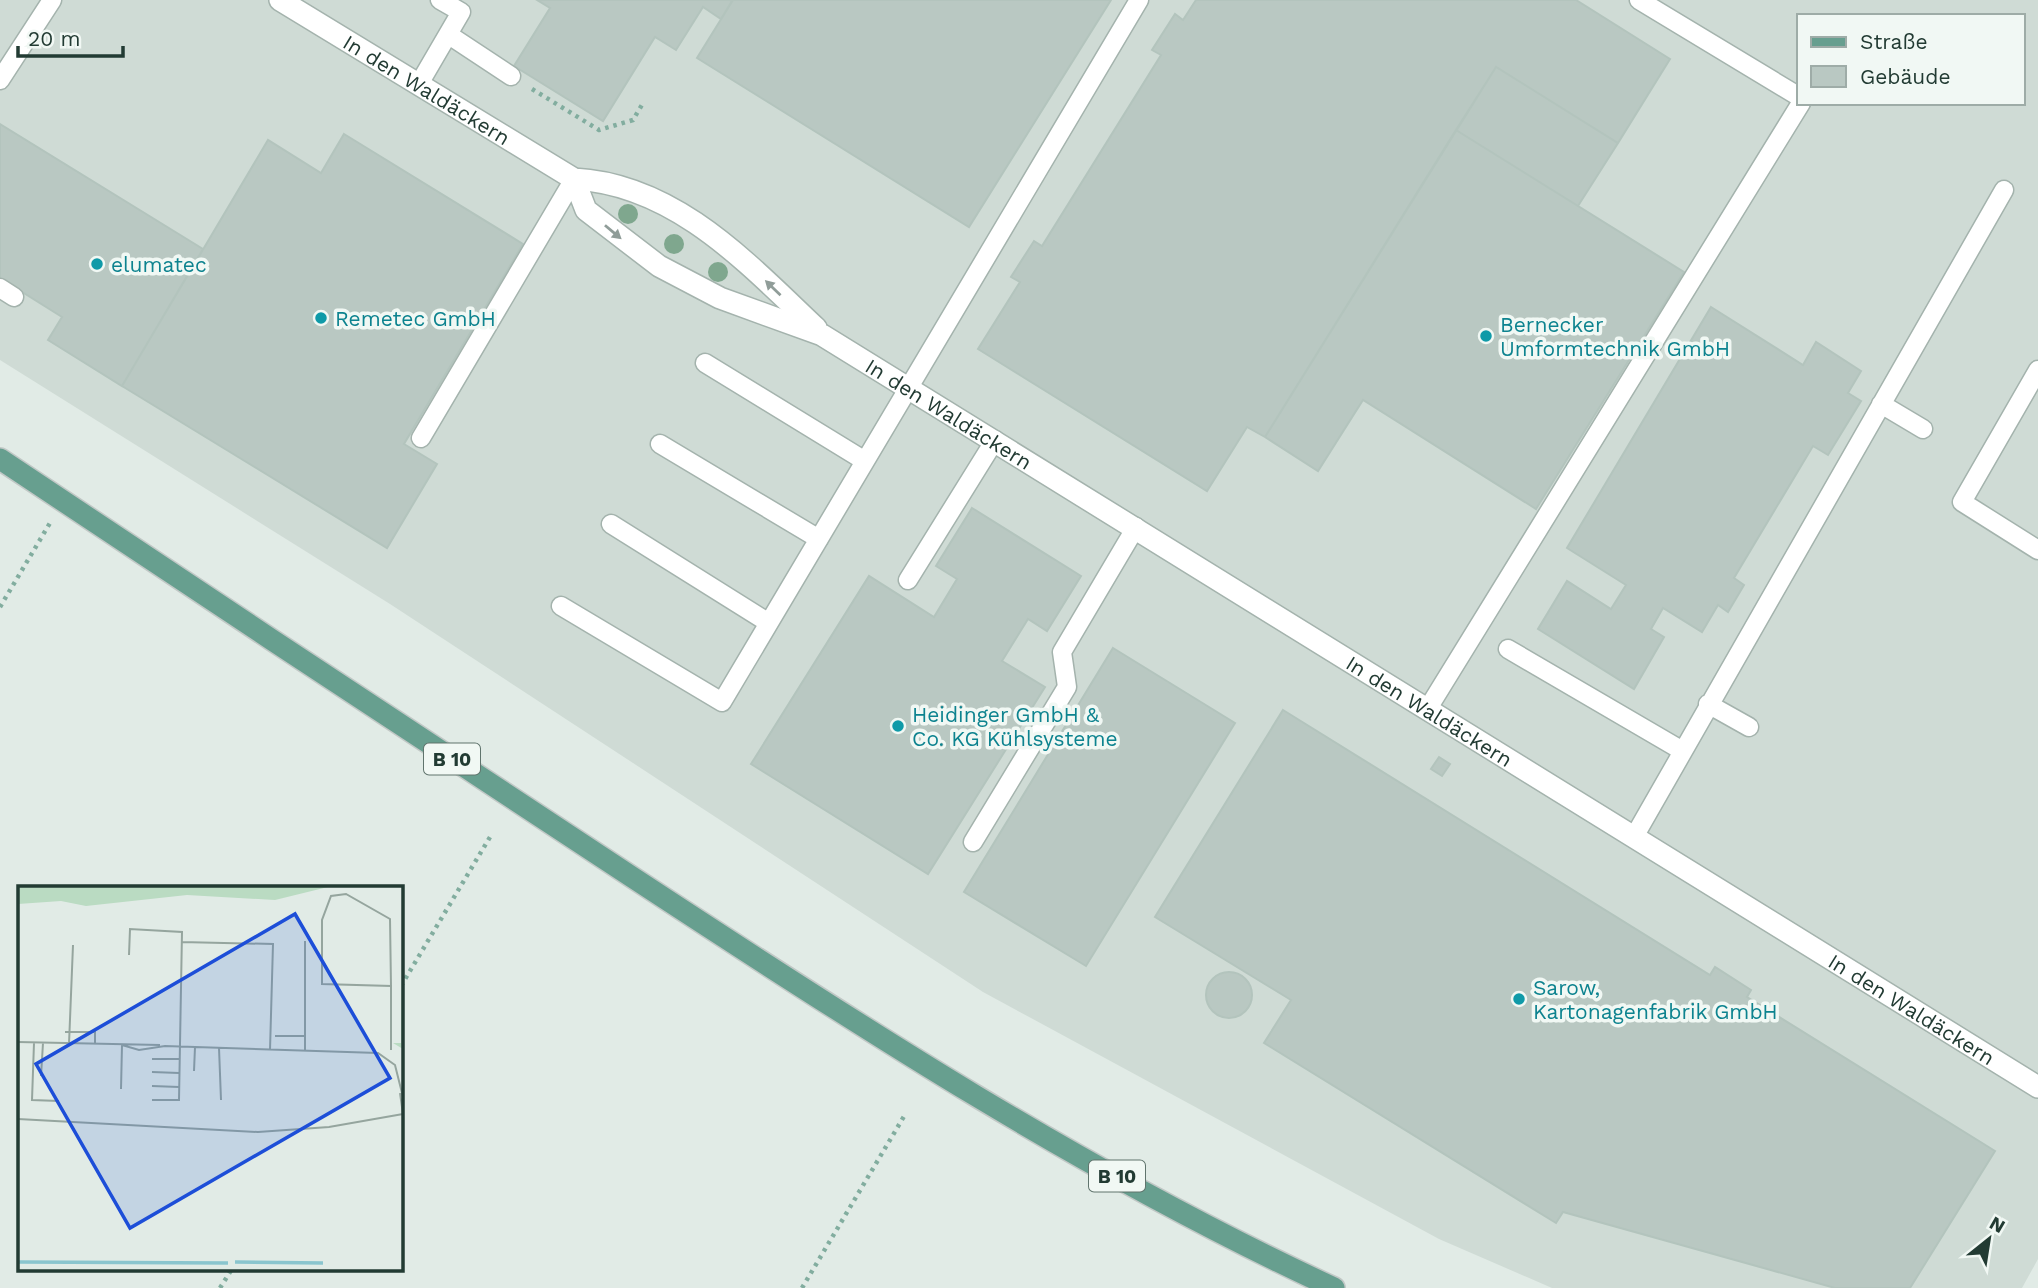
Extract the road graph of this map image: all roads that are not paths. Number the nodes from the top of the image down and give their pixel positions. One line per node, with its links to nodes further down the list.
1 (52, 0): 8 (lane)
2 (280, 0): 9 (street, In den Waldäckern)
3 (440, 0): 6 (lane)
4 (1139, 0): 17 (lane)
5 (1639, 0): 10 (lane)
6 (449, 35): 7 (lane); 9 (lane)
7 (511, 76)
8 (0, 80)
9 (419, 84): 12 (street, In den Waldäckern)
10 (1797, 95)
11 (1800, 105): 34 (lane)
12 (574, 179): 14 (street, In den Waldäckern, one-way to 12); 14 (street, In den Waldäckern, one-way to 14); 20 (lane)
13 (2004, 190): 18 (lane)
14 (822, 335): 17 (street, In den Waldäckern)
15 (705, 363): 24 (lane)
16 (2038, 370): 28 (lane)
17 (909, 387): 21 (street, In den Waldäckern); 24 (lane)
18 (1881, 404): 19 (lane); 33 (lane)
19 (1923, 429)
20 (421, 438)
21 (995, 440): 26 (street, In den Waldäckern); 29 (lane)
22 (660, 444): 27 (lane)
23 (0, 459): 40 (main road, B 10)
24 (865, 461): 27 (lane)
25 (611, 524): 31 (lane)
26 (1136, 527): 34 (street, In den Waldäckern); 38 (lane)
27 (819, 539): 31 (lane)
28 (2038, 550)
29 (908, 580)
30 (561, 606): 31 (lane)
31 (769, 623)
32 (1508, 649): 36 (lane)
33 (1708, 704): 35 (lane); 36 (lane)
34 (1427, 710): 37 (street, In den Waldäckern)
35 (1749, 727)
36 (1681, 750): 37 (lane)
37 (1634, 837): 39 (street, In den Waldäckern)
38 (973, 842)
39 (2038, 1087)
40 (1334, 1288)

